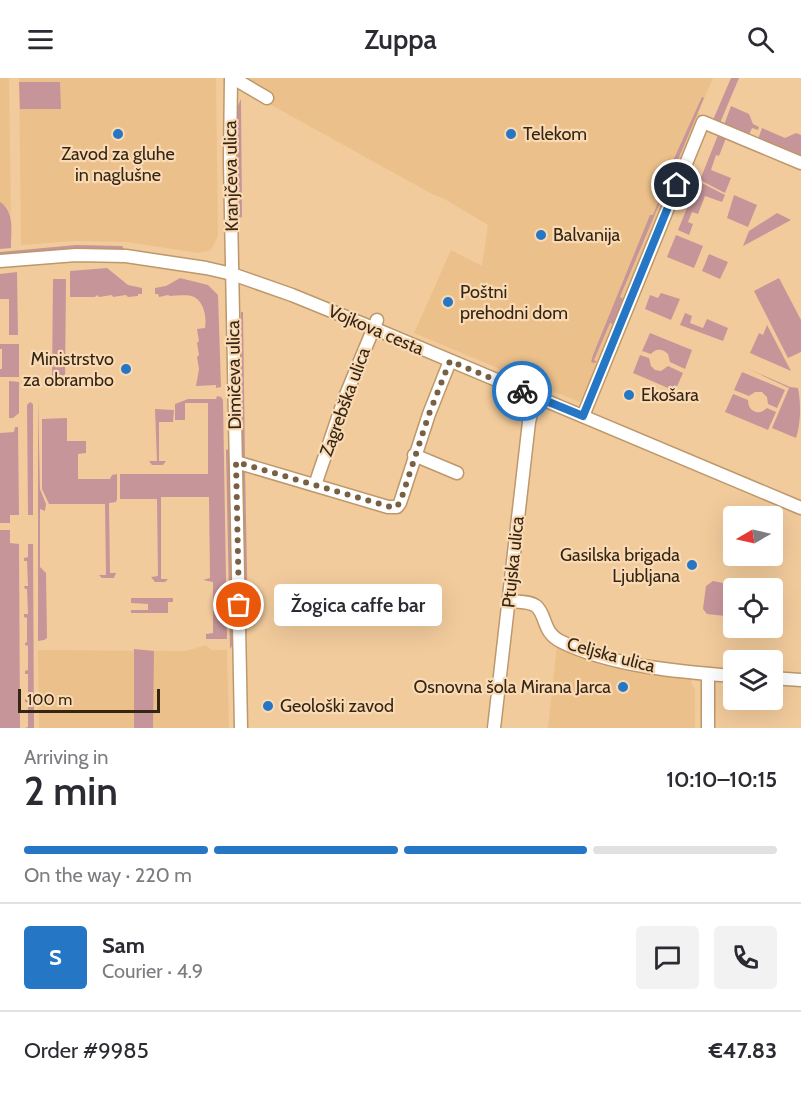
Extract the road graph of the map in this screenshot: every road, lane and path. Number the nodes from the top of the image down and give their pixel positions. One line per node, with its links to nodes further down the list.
1 (232, 78): 2 (street, Kranjčeva ulica); 5 (street, Kranjčeva ulica)
2 (267, 98)
3 (801, 163): 9 (street)
4 (0, 261): 5 (street, Vojkova cesta)
5 (232, 274): 6 (street, Vojkova cesta); 11 (street, Dimičeva ulica)
6 (375, 324): 7 (street, Vojkova cesta); 13 (street, Zagrebška ulica)
7 (450, 361): 8 (street, Vojkova cesta); 10 (street)
8 (535, 397): 9 (street, Vojkova cesta); 15 (street, Ptujska ulica)
9 (583, 416): 14 (street, Vojkova cesta)
10 (414, 455): 12 (street); 13 (street)
11 (241, 463): 13 (street); 20 (street, Dimičeva ulica)
12 (457, 473)
13 (315, 485)
14 (801, 508)
15 (509, 601): 16 (street, Celjska ulica); 21 (street, Ptujska ulica)
16 (708, 674): 17 (street, Celjska ulica); 22 (street)
17 (723, 675)
18 (783, 679): 19 (street)
19 (801, 680)
20 (241, 728)
21 (494, 728)
22 (708, 728)

